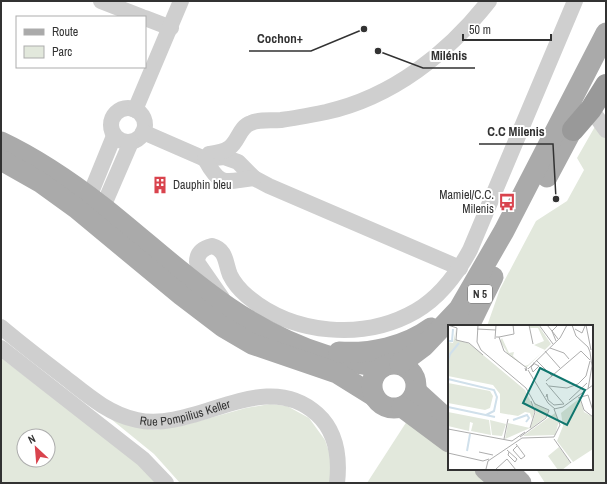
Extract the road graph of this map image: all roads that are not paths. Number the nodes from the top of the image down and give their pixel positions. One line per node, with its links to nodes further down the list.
1 (101, 1): 5 (street)
2 (181, 1): 7 (street)
3 (489, 1): 18 (street)
4 (574, 1): 23 (street)
5 (139, 16)
6 (146, 19): 7 (street)
7 (171, 28): 12 (street)
8 (606, 33): 24 (main road, N 5)
9 (606, 62): 13 (main road, N 5)
10 (606, 85): 11 (highway)
11 (591, 109): 13 (highway); 14 (street)
12 (135, 110): 15 (street); 16 (street)
13 (573, 130): 22 (main road, N 5)
14 (606, 130)
15 (114, 136): 16 (street); 21 (street)
16 (137, 137): 18 (street); 21 (street)
17 (1, 142): 21 (main road)
18 (202, 158): 20 (street); 20 (street)
19 (1, 160): 21 (main road)
20 (254, 178): 23 (street)
21 (93, 210): 25 (main road); 34 (main road)
22 (501, 260): 26 (main road, N 5); 27 (main road)
23 (460, 268): 25 (street)
24 (472, 287): 31 (main road); 32 (main road, N 5)
25 (231, 311): 31 (main road)
26 (457, 325)
27 (469, 325)
28 (1, 327): 41 (street, Rue Pompilius Keller)
29 (448, 335): 33 (main road)
30 (1, 348): 40 (street)
31 (305, 348): 32 (main road)
32 (392, 365): 33 (main road); 34 (main road)
33 (416, 386): 35 (main road); 36 (main road)
34 (374, 396): 35 (main road)
35 (402, 407): 37 (main road)
36 (448, 420)
37 (448, 441)
38 (489, 470): 39 (main road)
39 (512, 476)
40 (166, 483)
41 (337, 483)

